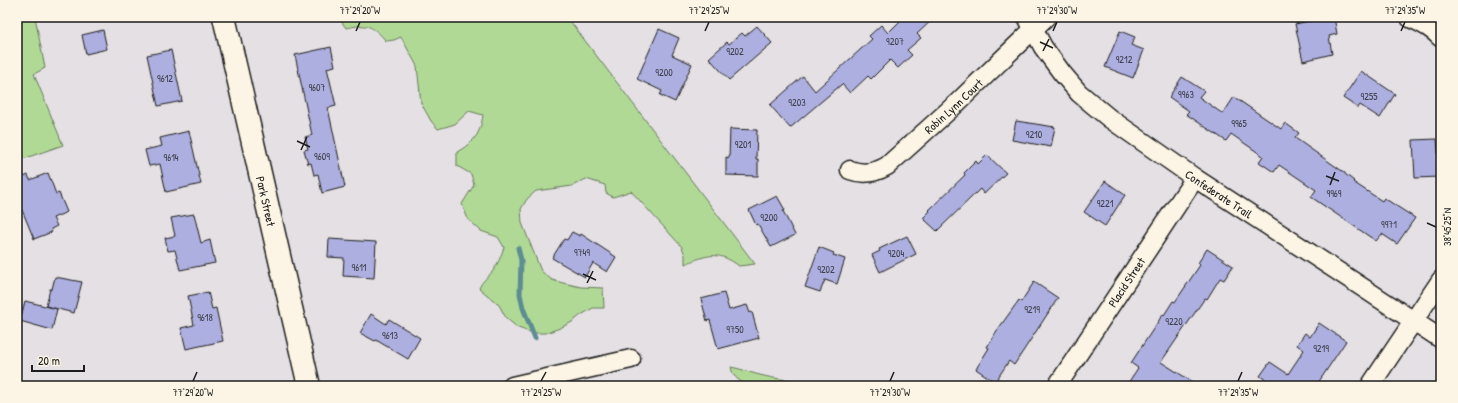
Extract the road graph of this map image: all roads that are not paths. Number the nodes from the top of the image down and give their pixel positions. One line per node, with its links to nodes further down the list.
1 (224, 17): 11 (street, Park Street)
2 (1410, 18): 4 (street)
3 (1035, 21): 5 (street, Robin Lynn Court); 6 (street, Confederate Trail)
4 (1441, 38)
5 (850, 170)
6 (1195, 178): 8 (street, Confederate Trail); 13 (street, Placid Street)
7 (1441, 280): 8 (street)
8 (1414, 322): 9 (street, Confederate Trail); 14 (street)
9 (1441, 339)
10 (631, 359): 12 (street)
11 (309, 386)
12 (512, 386)
13 (1057, 386)
14 (1370, 386)

